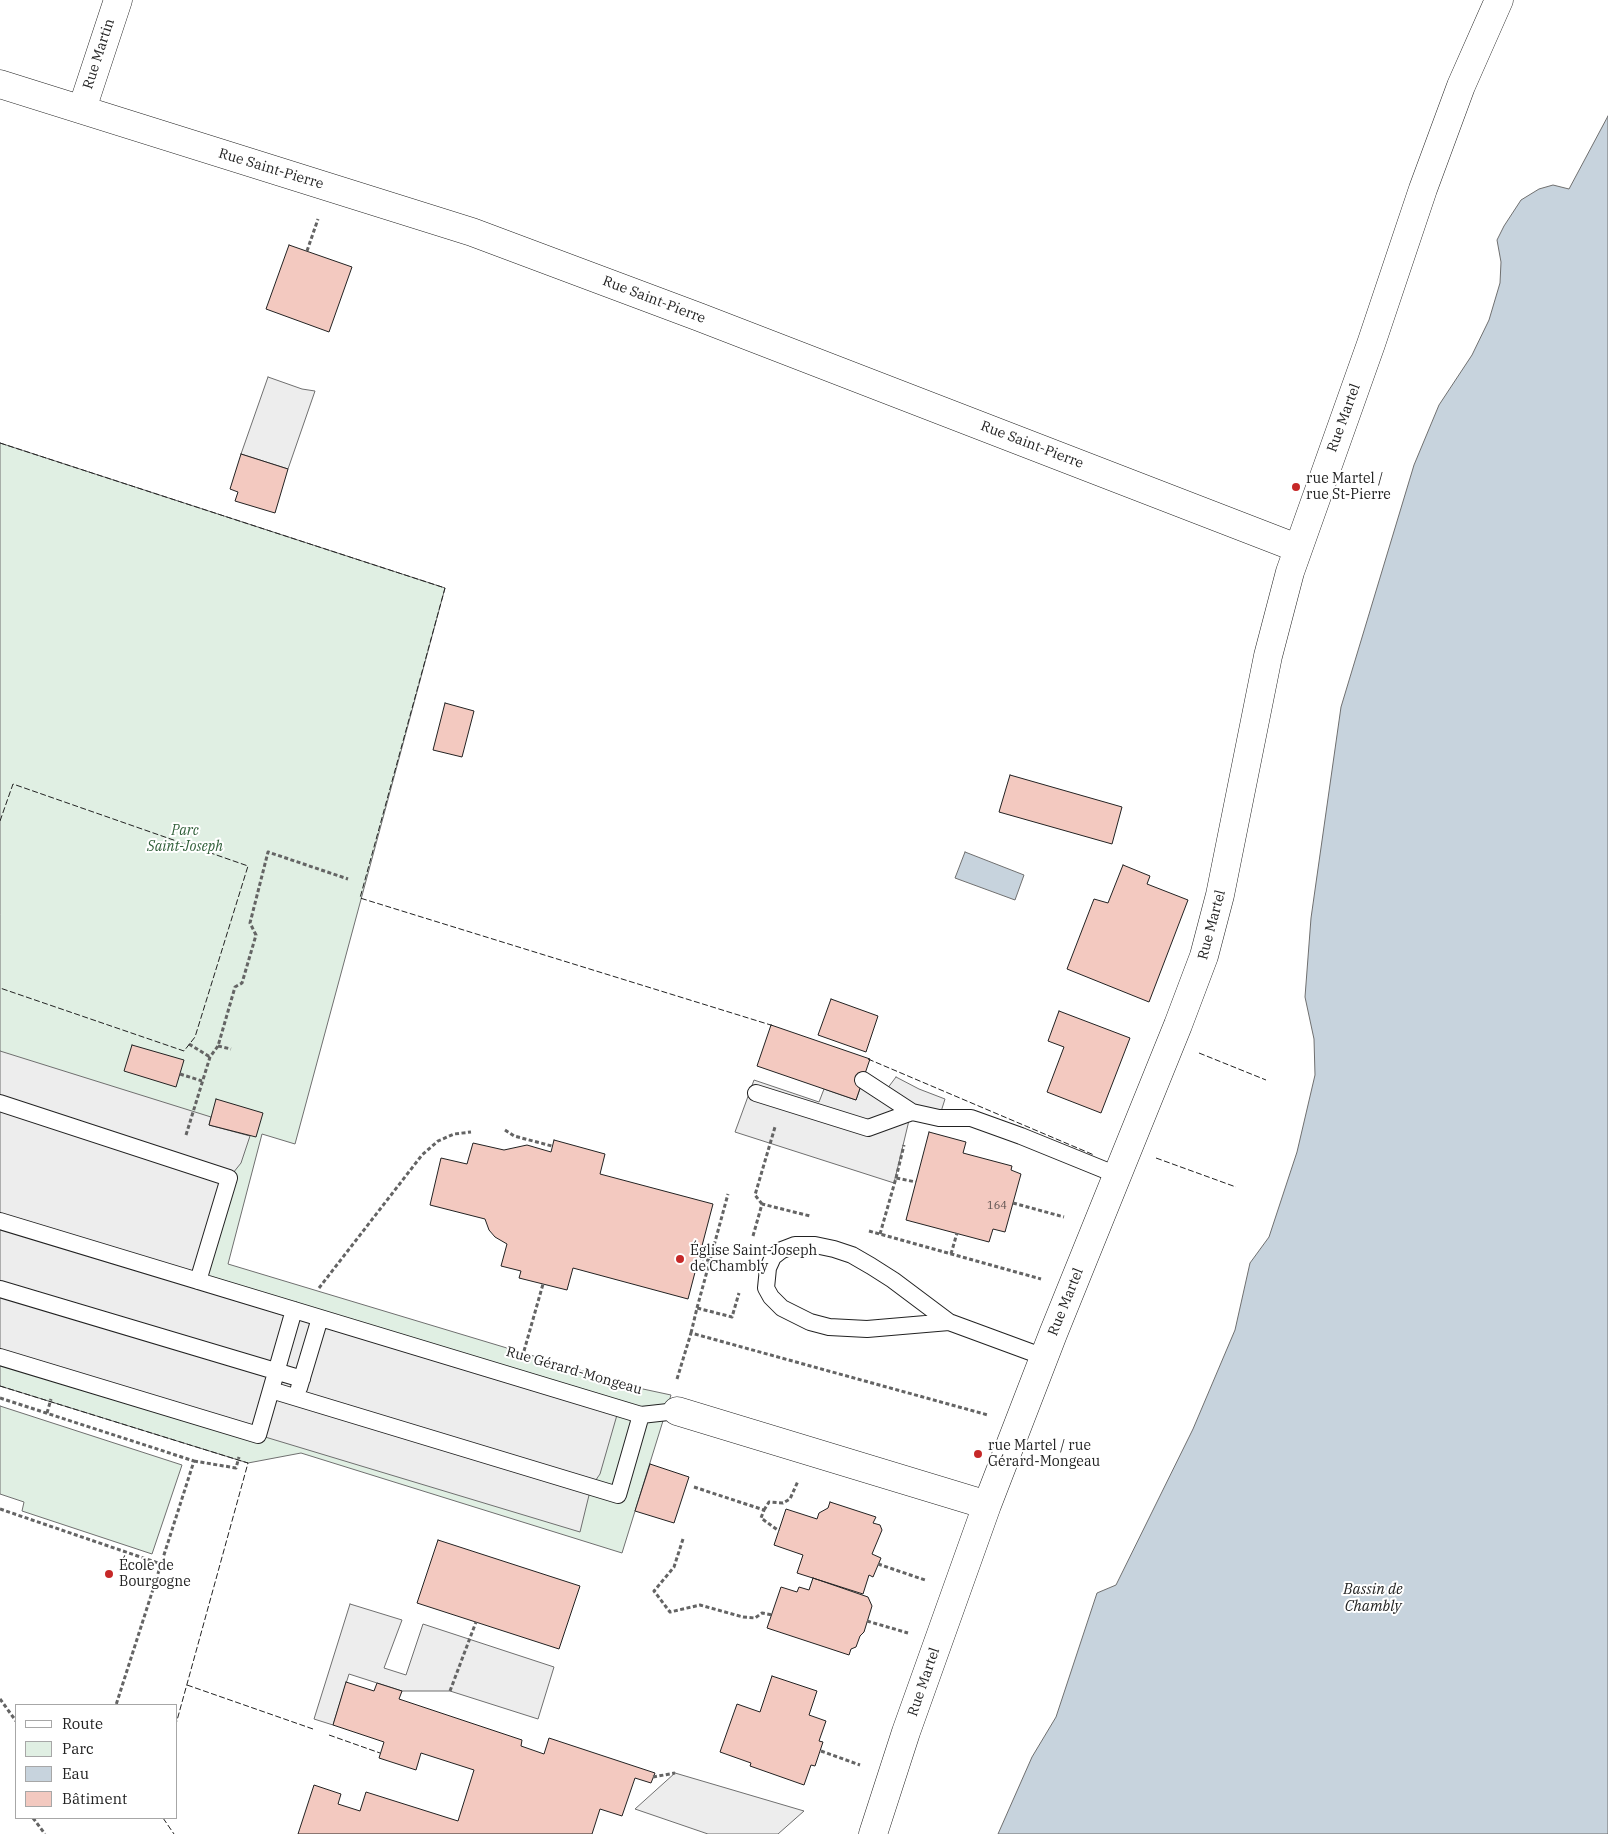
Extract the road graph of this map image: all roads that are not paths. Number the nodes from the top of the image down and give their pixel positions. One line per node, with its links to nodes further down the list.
1 (118, 0): 4 (street, Rue Martin)
2 (1499, 0): 5 (street, Rue Martel)
3 (0, 84): 4 (street, Rue Saint-Pierre)
4 (82, 109): 5 (street, Rue Saint-Pierre)
5 (1297, 548): 10 (street, Rue Martel)
6 (863, 1080): 9 (lane)
7 (756, 1093): 9 (lane)
8 (0, 1104): 12 (lane)
9 (912, 1112): 10 (lane)
10 (1117, 1175): 18 (street, Rue Martel)
11 (0, 1221): 12 (lane)
12 (198, 1281): 14 (lane)
13 (0, 1289): 19 (lane)
14 (294, 1310): 15 (lane); 19 (lane)
15 (320, 1318): 20 (lane); 24 (lane)
16 (949, 1322): 16 (lane); 18 (lane)
17 (0, 1357): 21 (lane)
18 (1044, 1357): 25 (street, Rue Martel)
19 (276, 1372): 20 (lane); 21 (lane)
20 (302, 1379): 22 (lane)
21 (271, 1390): 22 (lane)
22 (296, 1398): 24 (lane)
23 (677, 1411): 24 (lane); 25 (street)
24 (641, 1415)
25 (987, 1505): 26 (street, Rue Martel)
26 (873, 1834)

